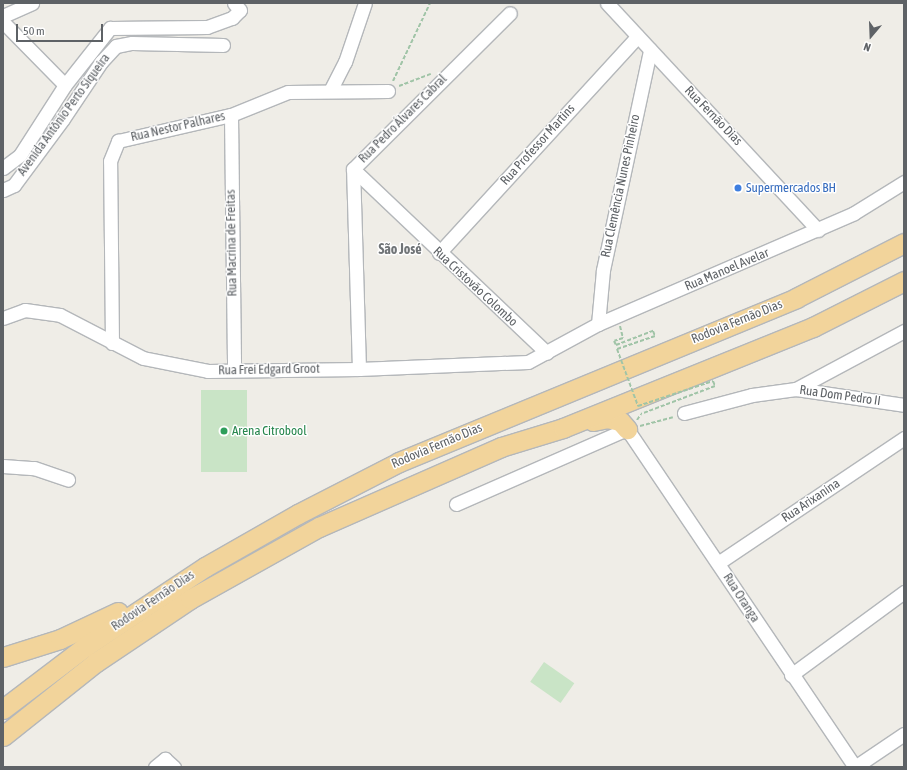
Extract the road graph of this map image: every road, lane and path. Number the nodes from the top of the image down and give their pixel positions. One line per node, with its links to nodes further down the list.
1 (32, 3): 7 (street)
2 (365, 3): 14 (street)
3 (430, 3): 15 (path)
4 (607, 3): 9 (street, Rua Fernão Dias)
5 (237, 7): 13 (street, Avenida Antônio Perto Siqueira)
6 (510, 13): 12 (street, Rua Pedro Álvares Cabral)
7 (3, 16)
8 (3, 22): 13 (street)
9 (638, 36): 11 (street, Rua Fernão Dias); 23 (street, Rua Professor Martins)
10 (223, 45): 20 (street, Avenida Antônio Perto Siqueira)
11 (650, 50): 21 (street, Rua Fernão Dias); 26 (street, Rua Clemência Nunes Pinheiro)
12 (448, 74): 15 (path); 18 (street, Rua Pedro Álvares Cabral)
13 (65, 85): 17 (street, Avenida Antônio Perto Siqueira)
14 (330, 91): 15 (street, Rua Nestor Palhares); 16 (street, Rua Nestor Palhares)
15 (388, 91)
16 (230, 115): 29 (street, Rua Nestor Palhares); 32 (street, Rua Macrina de Freitas)
17 (3, 168)
18 (353, 169): 23 (street, Rua Cristovão Colombo); 31 (street, Rua Pedro Álvares Cabral)
19 (904, 182): 21 (street, Rua Manoel Avelar)
20 (3, 190)
21 (818, 230): 26 (street, Rua Manoel Avelar)
22 (904, 243): 44 (highway, Rodovia Fernão Dias)
23 (439, 253): 30 (street, Rua Cristovão Colombo)
24 (904, 281): 37 (highway, Rodovia Fernão Dias)
25 (3, 318): 29 (street, Rua Frei Edgard Groot)
26 (598, 324): 30 (street, Rua Manoel Avelar)
27 (904, 331): 33 (street)
28 (623, 338): 36 (path, bridge)
29 (112, 343): 32 (street, Rua Frei Edgard Groot)
30 (547, 353): 31 (street, Rua Frei Edgard Groot)
31 (359, 369): 32 (street, Rua Frei Edgard Groot)
32 (234, 370)
33 (796, 389): 34 (street, Rua Dom Pedro II); 35 (street, Rua Dom Pedro II)
34 (904, 405)
35 (684, 413): 38 (path)
36 (641, 414)
37 (563, 428): 38 (highway); 50 (highway, Rodovia Fernão Dias)
38 (627, 429): 42 (street); 43 (street, Rua Oranga)
39 (904, 438): 43 (street, Rua Arixanina)
40 (3, 466): 41 (street)
41 (68, 480)
42 (456, 504)
43 (718, 563): 47 (street, Rua Oranga)
44 (205, 567): 46 (highway); 48 (highway, Rodovia Fernão Dias)
45 (904, 592): 47 (street)
46 (3, 657)
47 (791, 675): 51 (street, Rua Oranga)
48 (3, 709)
49 (904, 734): 51 (street)
50 (3, 736)
51 (855, 767)

